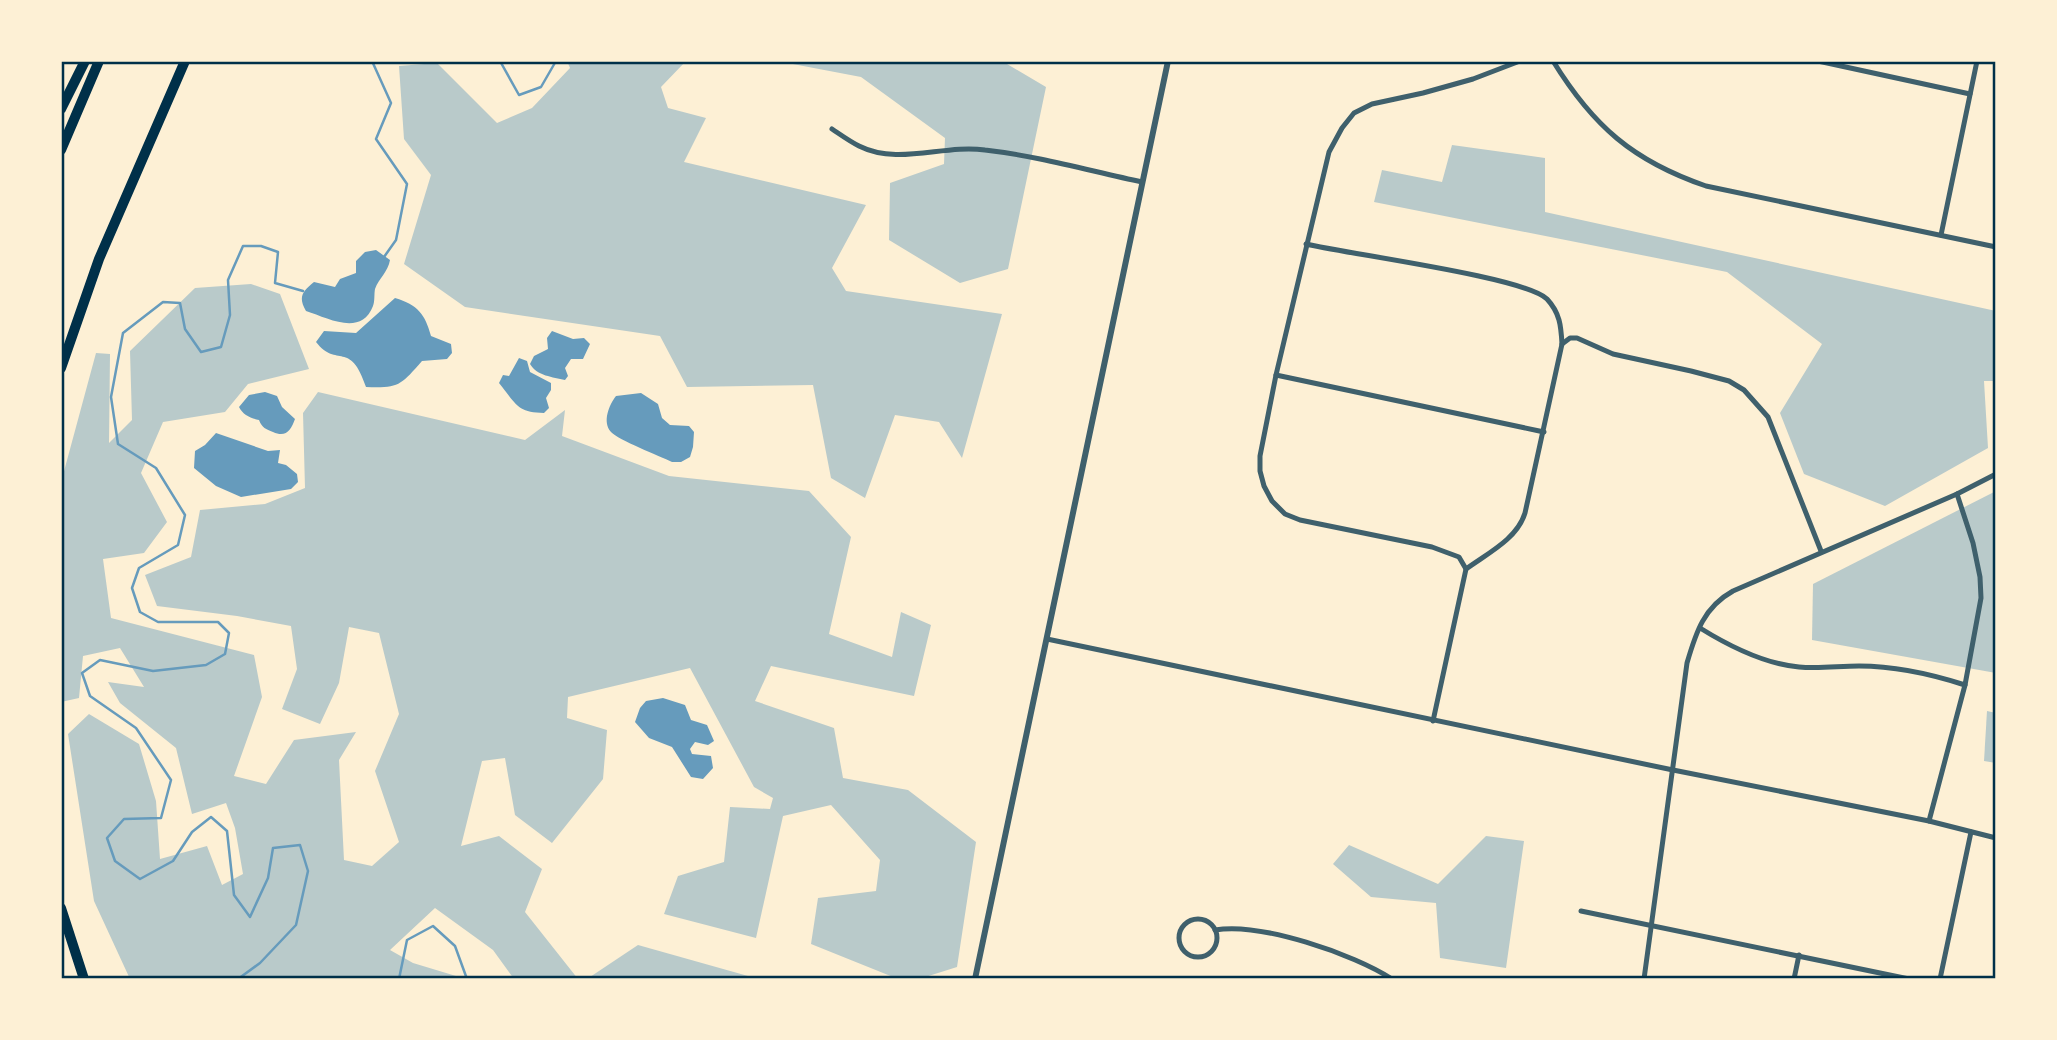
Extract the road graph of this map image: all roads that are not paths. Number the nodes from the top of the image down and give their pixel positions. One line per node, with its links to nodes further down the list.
1 (85, 61): 10 (highway)
2 (99, 61): 12 (highway)
3 (184, 61): 18 (highway)
4 (1168, 61): 13 (street)
5 (1520, 61): 15 (street)
6 (1553, 61): 14 (street)
7 (1818, 61): 9 (street)
8 (1977, 61): 9 (street)
9 (1970, 94): 14 (street)
10 (61, 109)
11 (832, 129): 13 (street)
12 (61, 150)
13 (1142, 182): 26 (street)
14 (1941, 235): 16 (street)
15 (1306, 244): 17 (street); 19 (street)
16 (1996, 247)
17 (1562, 344): 20 (street); 23 (street)
18 (61, 368)
19 (1276, 375): 20 (street); 24 (street)
20 (1544, 432): 24 (street)
21 (1996, 474): 22 (street)
22 (1957, 494): 23 (street); 27 (street)
23 (1821, 551): 25 (street)
24 (1466, 569): 28 (street)
25 (1700, 628): 27 (street); 29 (street)
26 (1047, 639): 28 (street); 39 (street)
27 (1965, 685): 30 (street)
28 (1433, 720): 29 (street)
29 (1673, 770): 30 (street); 35 (street)
30 (1929, 821): 31 (street)
31 (1971, 832): 32 (street); 44 (street)
32 (1996, 838)
33 (61, 908): 38 (highway)
34 (1581, 911): 35 (street)
35 (1653, 925): 37 (street); 41 (street)
36 (1216, 930): 36 (street); 40 (street)
37 (1799, 955): 42 (street); 43 (street)
38 (84, 979)
39 (975, 979)
40 (1392, 979)
41 (1644, 979)
42 (1794, 979)
43 (1909, 979)
44 (1940, 979)

